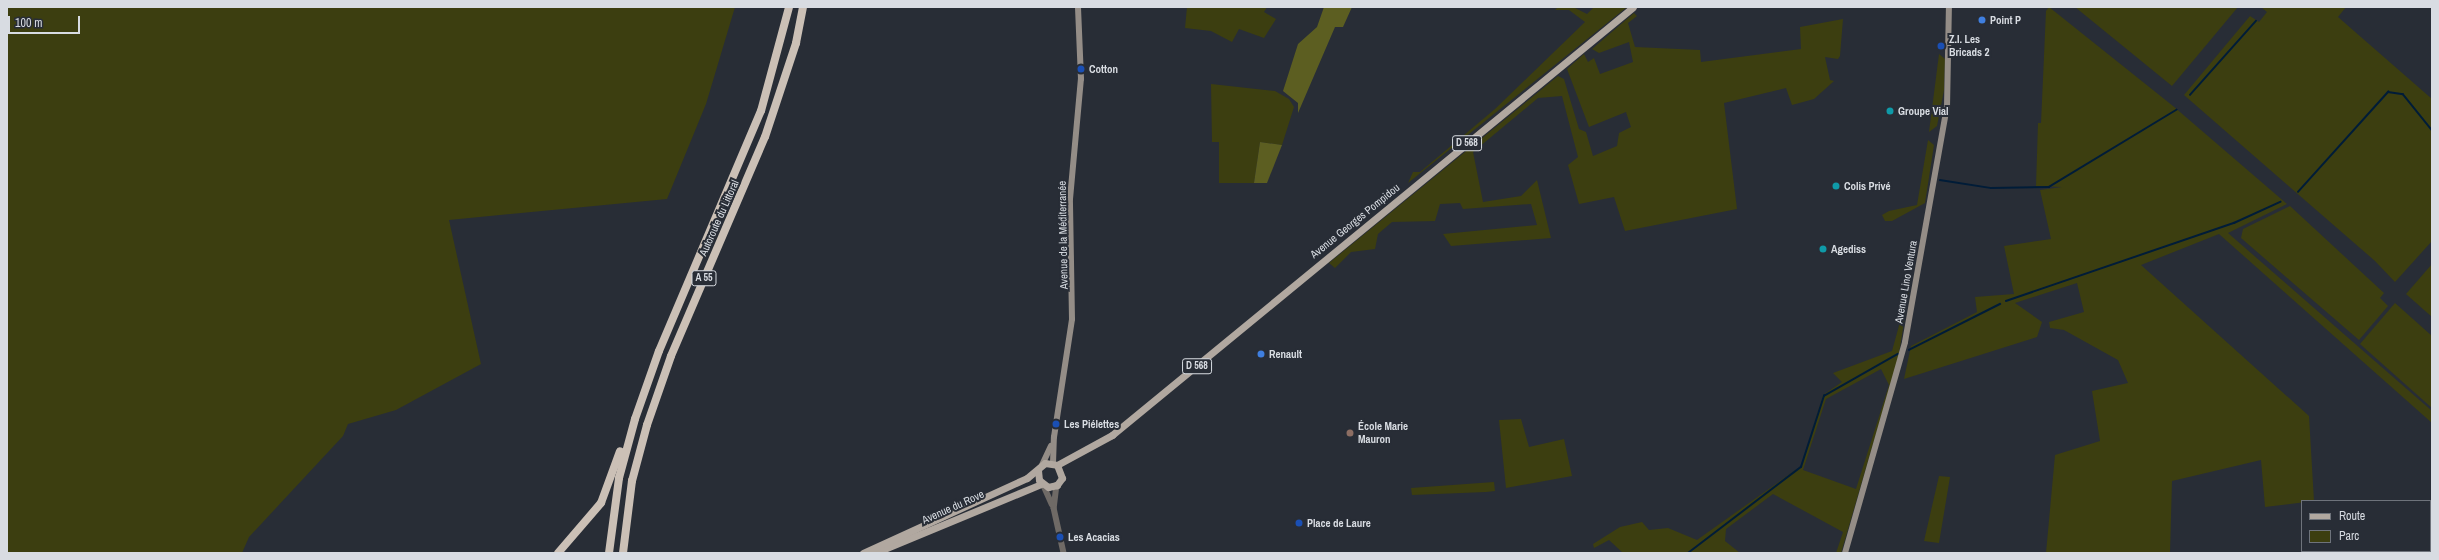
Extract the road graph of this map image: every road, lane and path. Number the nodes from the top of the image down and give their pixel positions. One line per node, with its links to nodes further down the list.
1 (789, 7): 6 (highway, Autoroute du Littoral / A 55)
2 (803, 7): 17 (highway, Autoroute du Littoral / A 55)
3 (1078, 7): 7 (main road, Avenue de la Méditerranée)
4 (1633, 7): 8 (main road, Avenue Georges Pompidou / D 568)
5 (1949, 7): 21 (main road, Avenue Lino Ventura)
6 (686, 286): 15 (highway); 16 (highway, Autoroute du Littoral / A 55)
7 (1054, 437): 9 (main road, Avenue de la Méditerranée); 10 (main road, Avenue de la Méditerranée)
8 (1090, 448): 9 (main road, Avenue Georges Pompidou / D 568); 11 (main road, Avenue Georges Pompidou / D 568)
9 (1055, 464): 10 (main road, Avenue Georges Pompidou); 11 (main road)
10 (1040, 468): 12 (main road); 18 (main road, Avenue Georges Pompidou)
11 (1062, 473): 13 (main road)
12 (1043, 485): 13 (main road); 14 (street); 19 (main road, Avenue du Rove)
13 (1056, 486): 14 (street)
14 (1054, 508): 20 (street)
15 (558, 553)
16 (609, 553)
17 (624, 553)
18 (863, 553)
19 (875, 553)
20 (1064, 553)
21 (1845, 553)

